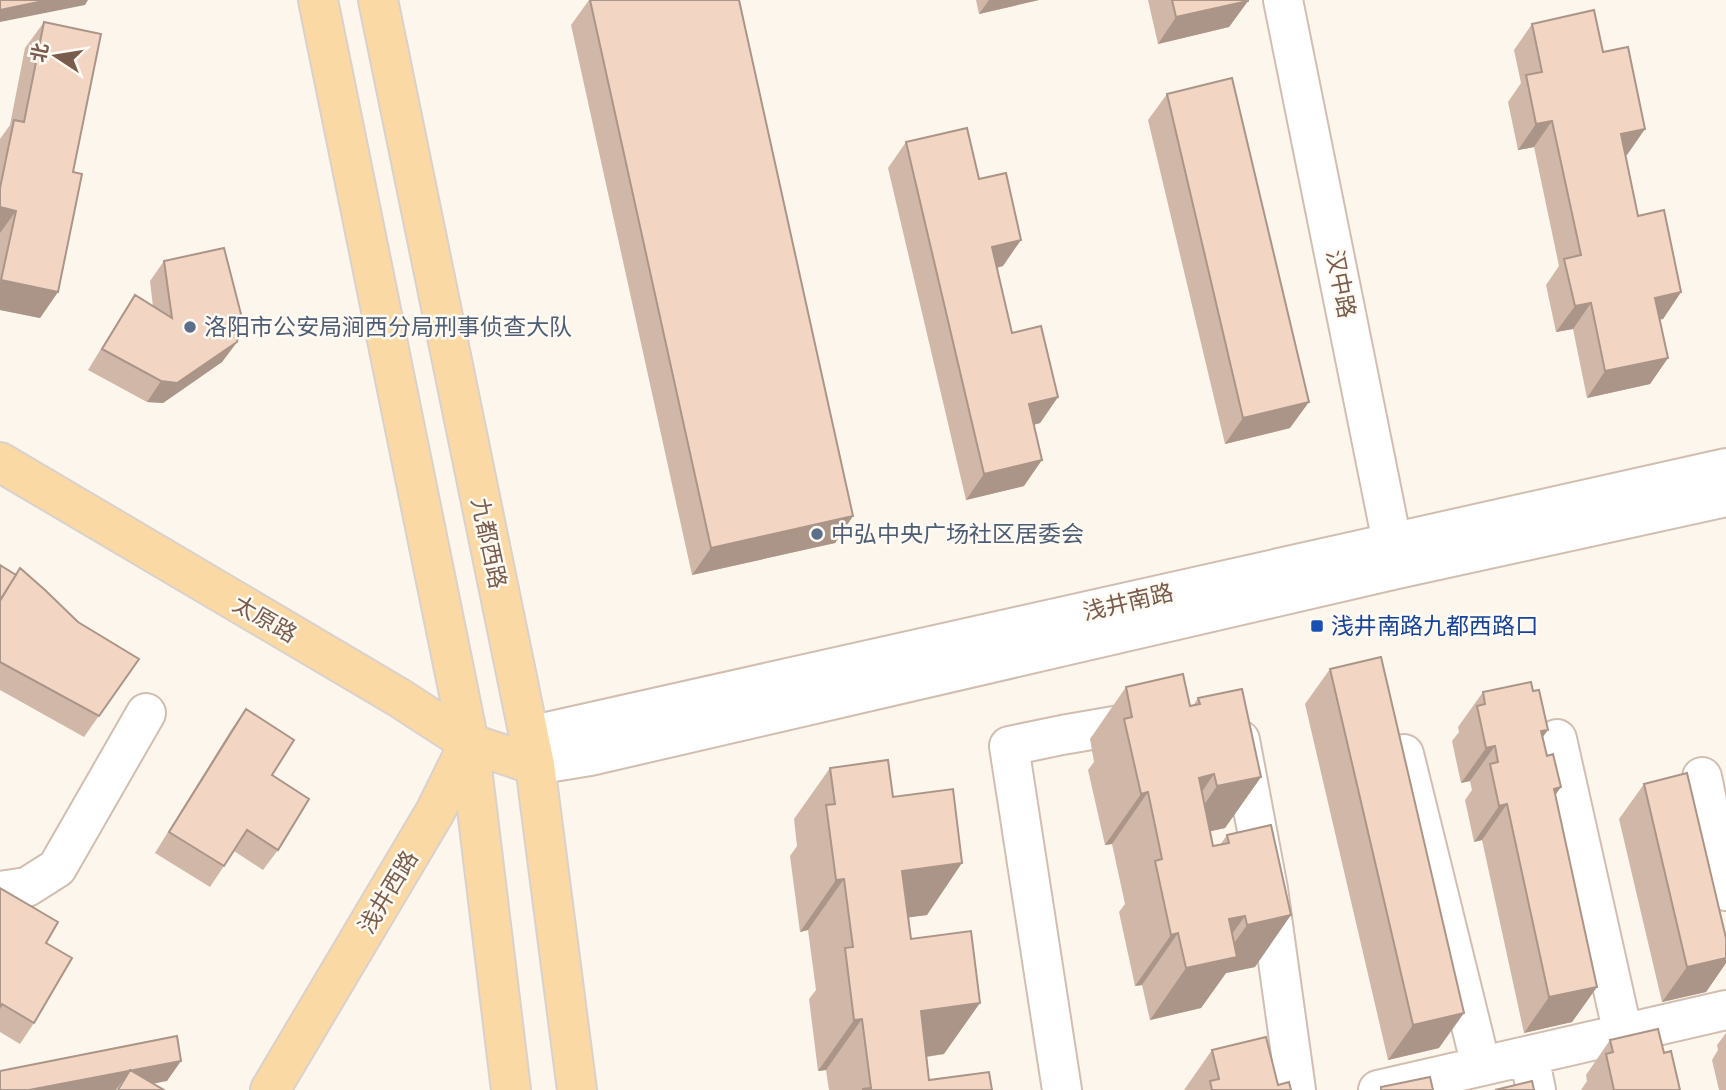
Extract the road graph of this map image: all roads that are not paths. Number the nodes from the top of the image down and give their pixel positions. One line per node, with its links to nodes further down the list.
1 (318, 0): 12 (main road)
2 (378, 0): 13 (main road, 九都西路)
3 (1283, 0): 7 (street, 汉中路)
4 (0, 462): 12 (main road, 太原路)
5 (1726, 468): 7 (street, 浅井南路)
6 (1726, 497): 7 (street, 浅井南路)
7 (1395, 555): 13 (street, 浅井南路)
8 (1233, 706): 28 (street)
9 (146, 713): 16 (street)
10 (1180, 715): 27 (street)
11 (1557, 739): 19 (street)
12 (468, 743): 13 (main road, 太原路); 24 (main road, 浅井西路); 25 (main road)
13 (532, 750): 26 (main road, 九都西路)
14 (1404, 754): 21 (street)
15 (1702, 777): 17 (street)
16 (0, 891)
17 (1726, 891)
18 (1726, 1010): 19 (street)
19 (1641, 1030): 20 (street); 22 (street)
20 (1668, 1064)
21 (1481, 1066): 22 (street); 23 (street)
22 (1533, 1073)
23 (1417, 1086): 29 (street)
24 (270, 1090)
25 (512, 1090)
26 (577, 1090)
27 (1062, 1090)
28 (1296, 1090)
29 (1378, 1090)

